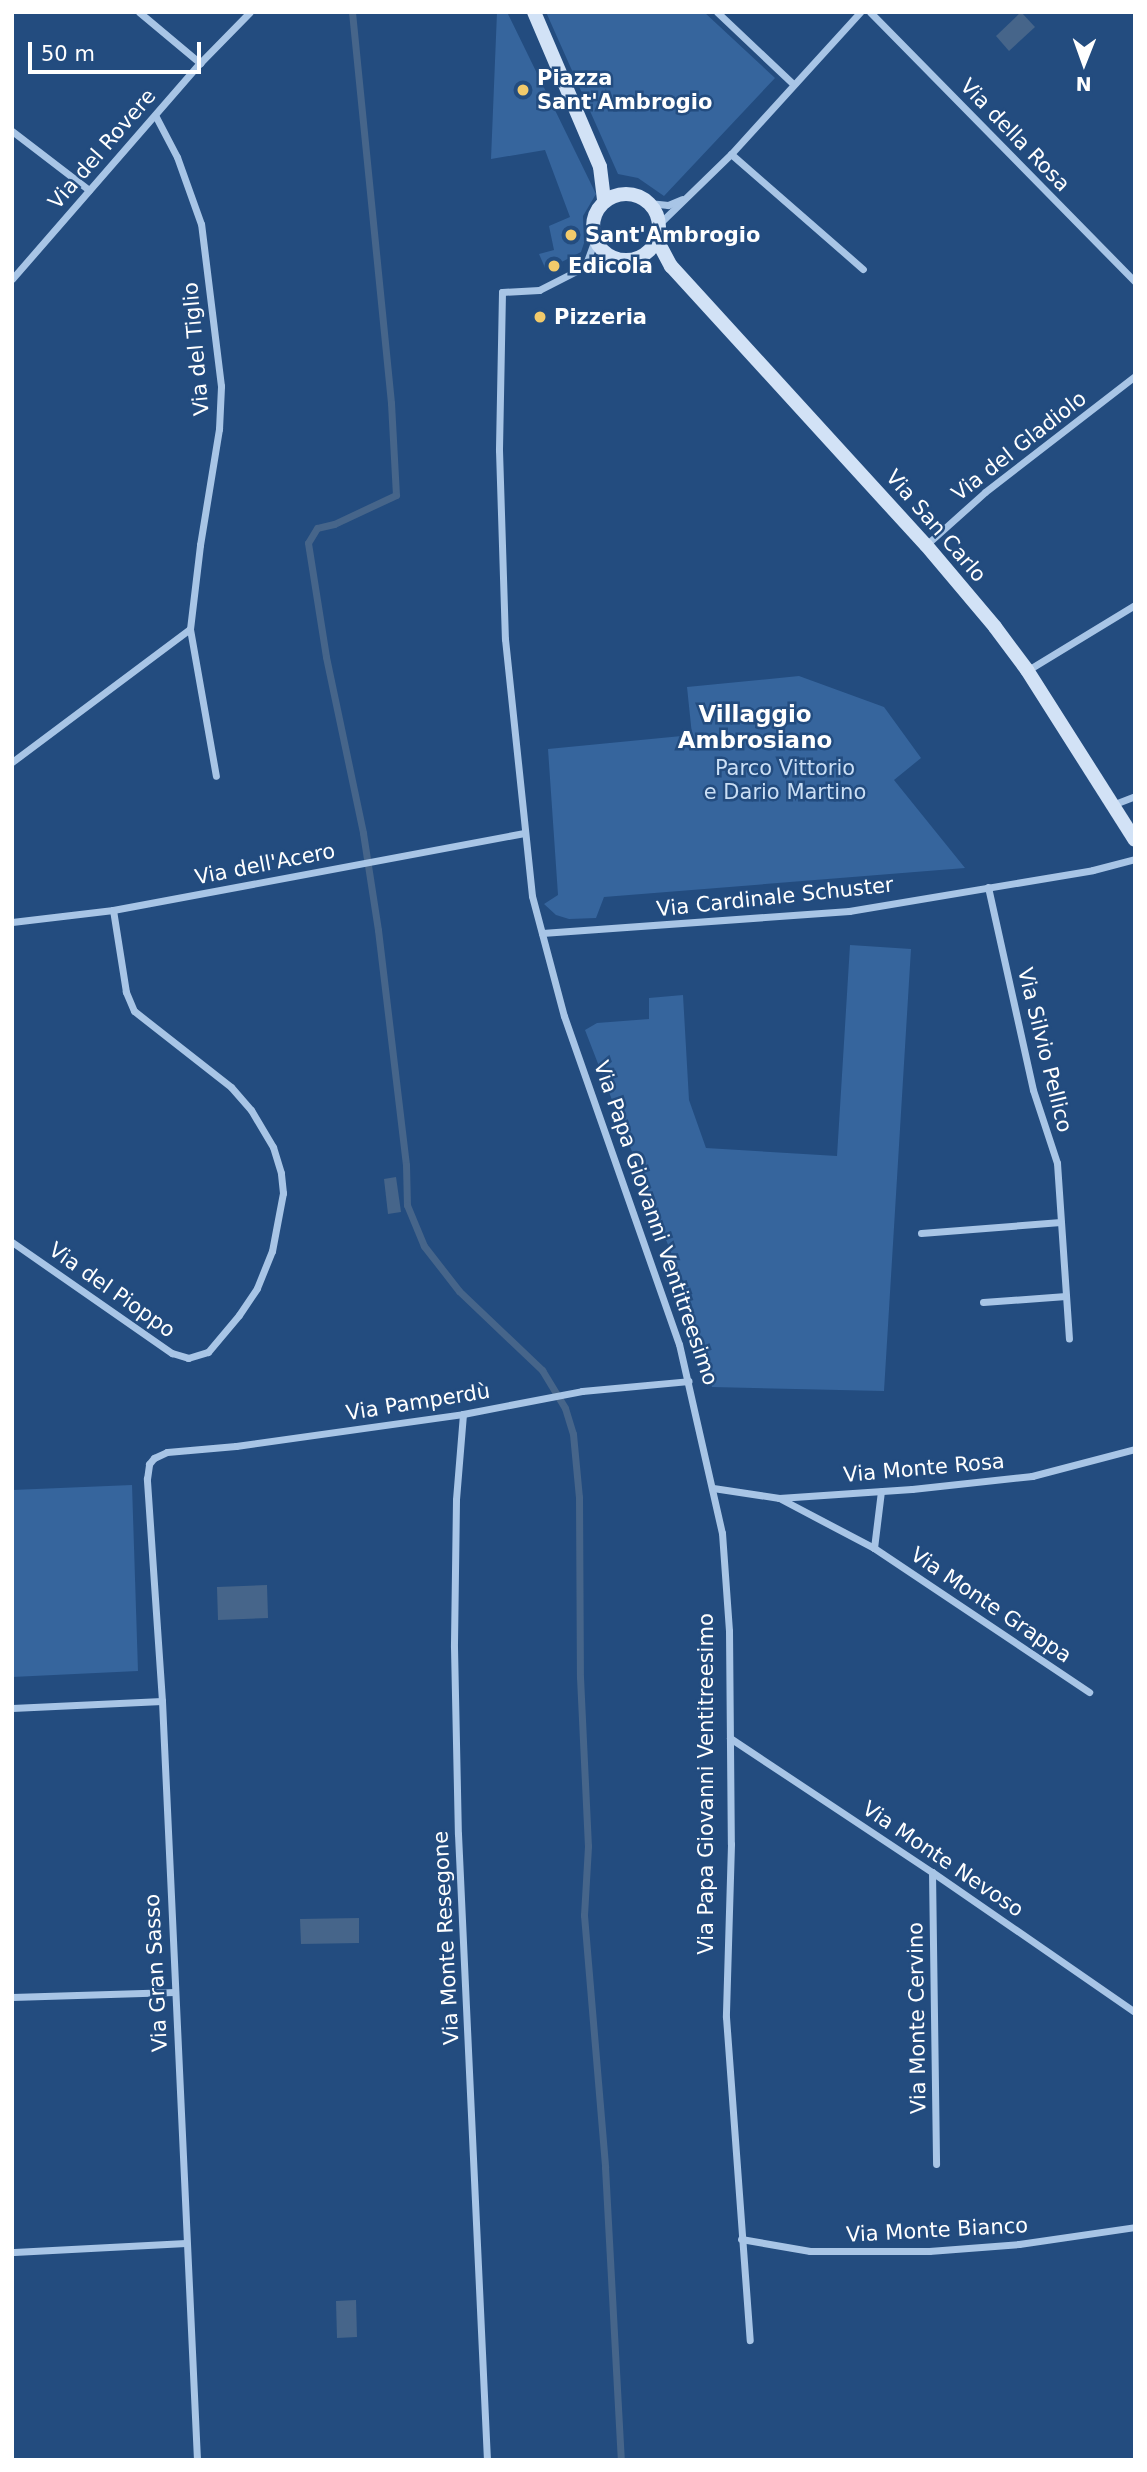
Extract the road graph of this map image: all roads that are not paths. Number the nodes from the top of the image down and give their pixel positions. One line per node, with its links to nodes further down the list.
1 (139, 12): 7 (street)
2 (250, 12): 7 (street, Via del Rovere)
3 (534, 12): 12 (street)
4 (716, 12): 8 (street)
5 (860, 12): 8 (street)
6 (870, 12): 27 (street, Via della Rosa)
7 (200, 63): 9 (street, Via del Rovere)
8 (792, 83): 11 (street)
9 (155, 115): 13 (street, Via del Rovere); 31 (street, Via del Tiglio)
10 (12, 131): 13 (street)
11 (731, 154): 15 (street); 25 (street)
12 (600, 167): 14 (street); 16 (street)
13 (89, 190): 26 (street, Via del Rovere)
14 (622, 194): 16 (street); 17 (street)
15 (689, 195): 17 (street); 18 (street)
16 (604, 201): 19 (street)
17 (649, 203): 18 (street)
18 (659, 223): 20 (street)
19 (595, 239): 21 (street); 23 (street)
20 (657, 240): 22 (street); 24 (street, Via San Carlo)
21 (608, 255): 22 (street); 23 (street)
22 (638, 258): 24 (street)
23 (584, 267): 37 (street, Via Papa Giovanni Ventitreesimo)
24 (671, 267): 29 (street, Via San Carlo)
25 (863, 270)
26 (12, 279)
27 (1135, 282)
28 (1135, 376): 29 (street, Via del Gladiolo)
29 (926, 545): 32 (street, Via San Carlo)
30 (1135, 605): 32 (street)
31 (190, 629): 33 (street); 34 (street, Via del Tiglio)
32 (1027, 670): 36 (street, Via San Carlo)
33 (12, 762)
34 (216, 776)
35 (1135, 796): 36 (street)
36 (1112, 805): 38 (street, Via San Carlo)
37 (523, 833): 41 (street, Via dell'Acero); 43 (street, Via Papa Giovanni Ventitreesimo)
38 (1135, 840)
39 (1135, 859): 40 (street, Via Cardinale Schuster)
40 (988, 887): 43 (street, Via Cardinale Schuster); 44 (street, Via Silvio Pellico)
41 (113, 910): 42 (street, Via dell'Acero); 46 (street, Via del Pioppo)
42 (12, 922)
43 (542, 933): 50 (street, Via Papa Giovanni Ventitreesimo)
44 (1061, 1222): 45 (street); 47 (street, Via Silvio Pellico)
45 (921, 1233)
46 (12, 1242)
47 (1066, 1296): 48 (street); 49 (street, Via Silvio Pellico)
48 (983, 1302)
49 (1069, 1339)
50 (689, 1381): 51 (street, Via Pamperdù); 54 (street, Via Papa Giovanni Ventitreesimo)
51 (463, 1414): 53 (street, Via Pamperdù); 73 (street, Via Monte Resegone)
52 (1135, 1449): 55 (street, Via Monte Rosa)
53 (153, 1458): 59 (street, Via Gran Sasso)
54 (713, 1488): 56 (street, Via Monte Rosa); 61 (street, Via Papa Giovanni Ventitreesimo)
55 (881, 1491): 56 (street, Via Monte Rosa); 57 (street)
56 (779, 1498): 57 (street, Via Monte Grappa)
57 (874, 1548): 58 (street, Via Monte Grappa)
58 (1089, 1692)
59 (162, 1701): 60 (street); 63 (street, Via Gran Sasso)
60 (12, 1708)
61 (730, 1738): 62 (street, Via Monte Nevoso); 68 (street, Via Papa Giovanni Ventitreesimo)
62 (932, 1872): 65 (street, Via Monte Nevoso); 66 (street, Via Monte Cervino)
63 (175, 1992): 64 (street); 69 (street, Via Gran Sasso)
64 (12, 1997)
65 (1135, 2012)
66 (936, 2164)
67 (1135, 2227): 68 (street, Via Monte Bianco)
68 (741, 2239): 71 (street, Via Papa Giovanni Ventitreesimo)
69 (186, 2243): 70 (street); 72 (street, Via Gran Sasso)
70 (14, 2252)
71 (750, 2340)
72 (197, 2460)
73 (487, 2460)

